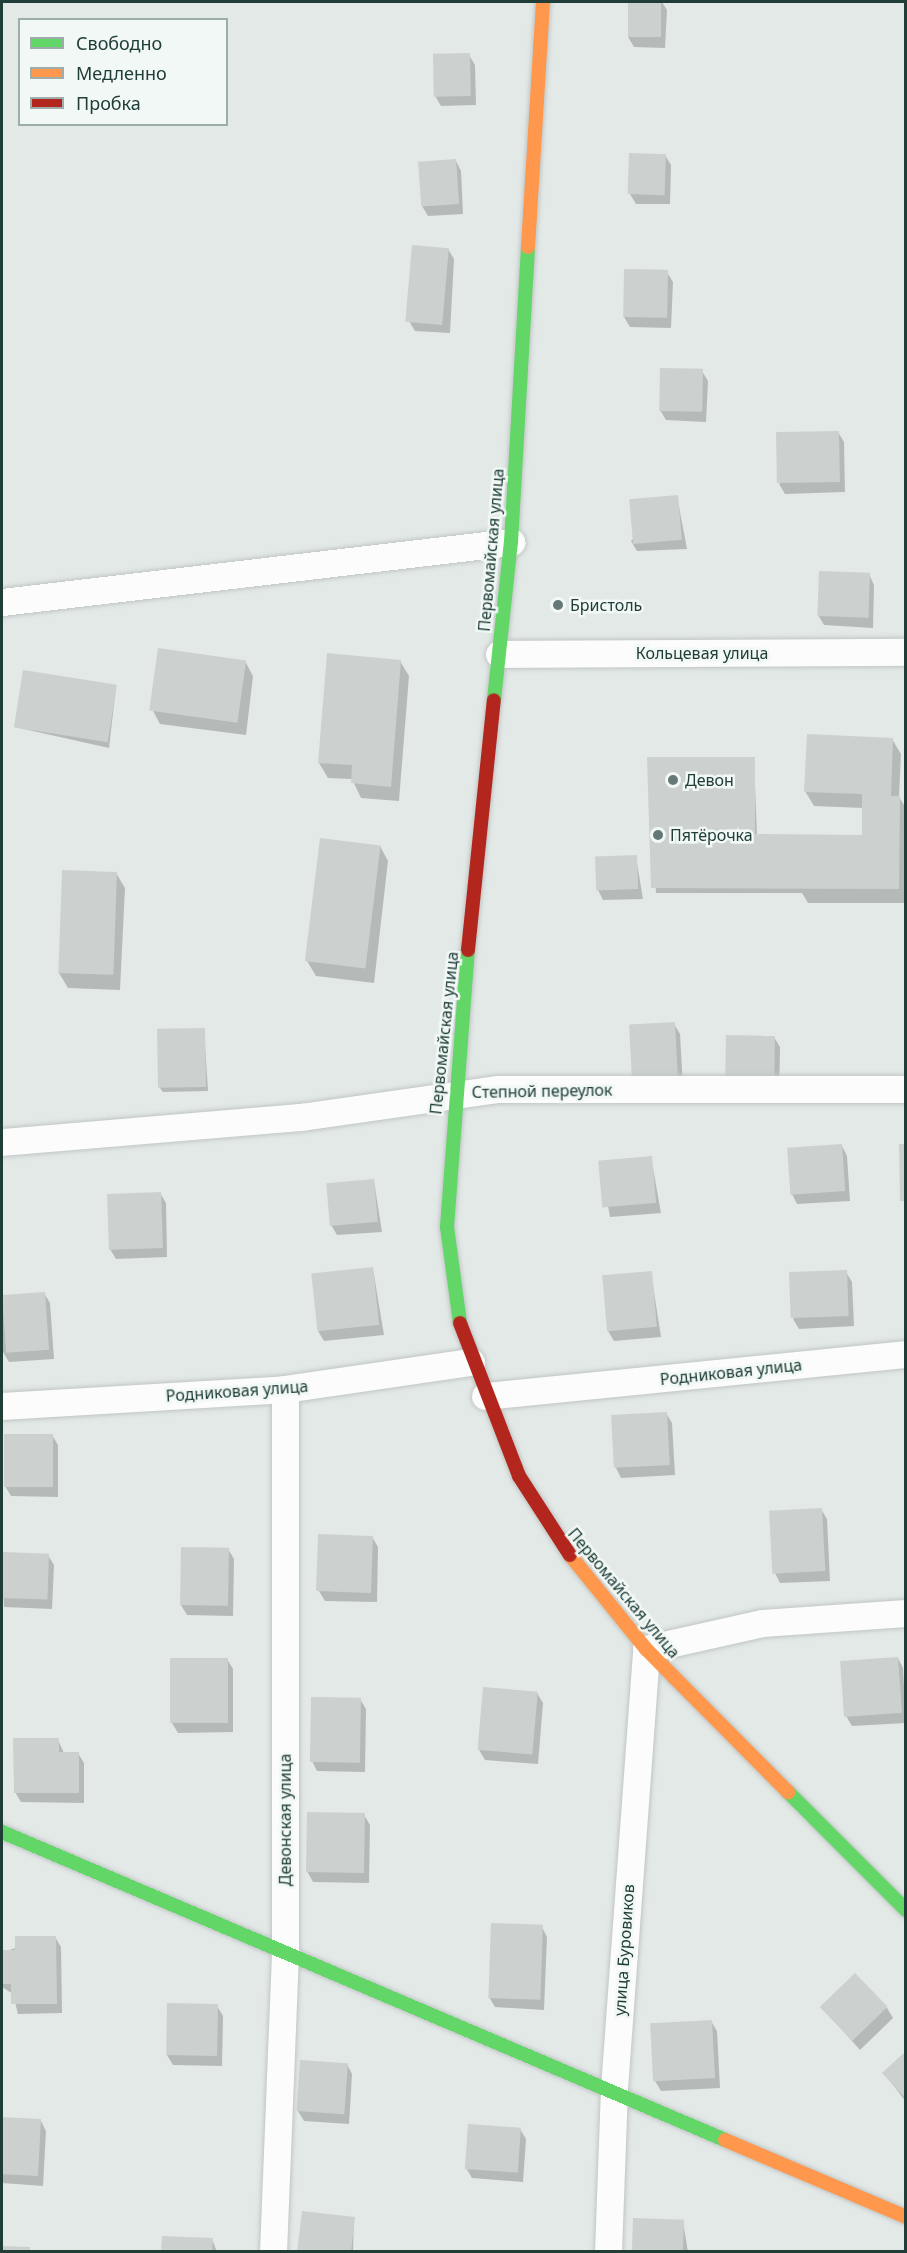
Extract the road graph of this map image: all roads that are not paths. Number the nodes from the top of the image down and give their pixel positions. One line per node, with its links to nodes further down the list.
1 (543, 2): 2 (street, Первомайская улица)
2 (511, 542): 3 (street); 5 (street, Первомайская улица)
3 (2, 602)
4 (906, 652): 5 (street, Кольцевая улица)
5 (499, 654): 7 (street, Первомайская улица)
6 (906, 1089): 7 (street, Степной переулок)
7 (453, 1094): 8 (street, Степной переулок); 10 (street, Первомайская улица)
8 (2, 1142)
9 (906, 1354): 12 (street, Родниковая улица)
10 (471, 1362): 11 (street, Родниковая улица); 12 (street, Первомайская улица)
11 (285, 1389): 13 (street, Родниковая улица); 18 (street, Девонская улица)
12 (485, 1396): 15 (street, Первомайская улица)
13 (2, 1406)
14 (906, 1613): 15 (street)
15 (646, 1649): 17 (street, Первомайская улица); 19 (street, улица Буровиков)
16 (2, 1832): 18 (street)
17 (906, 1910)
18 (285, 1951): 19 (street); 21 (street, Девонская улица)
19 (614, 2088): 20 (street); 22 (street, улица Буровиков)
20 (906, 2217)
21 (273, 2252)
22 (608, 2252)

